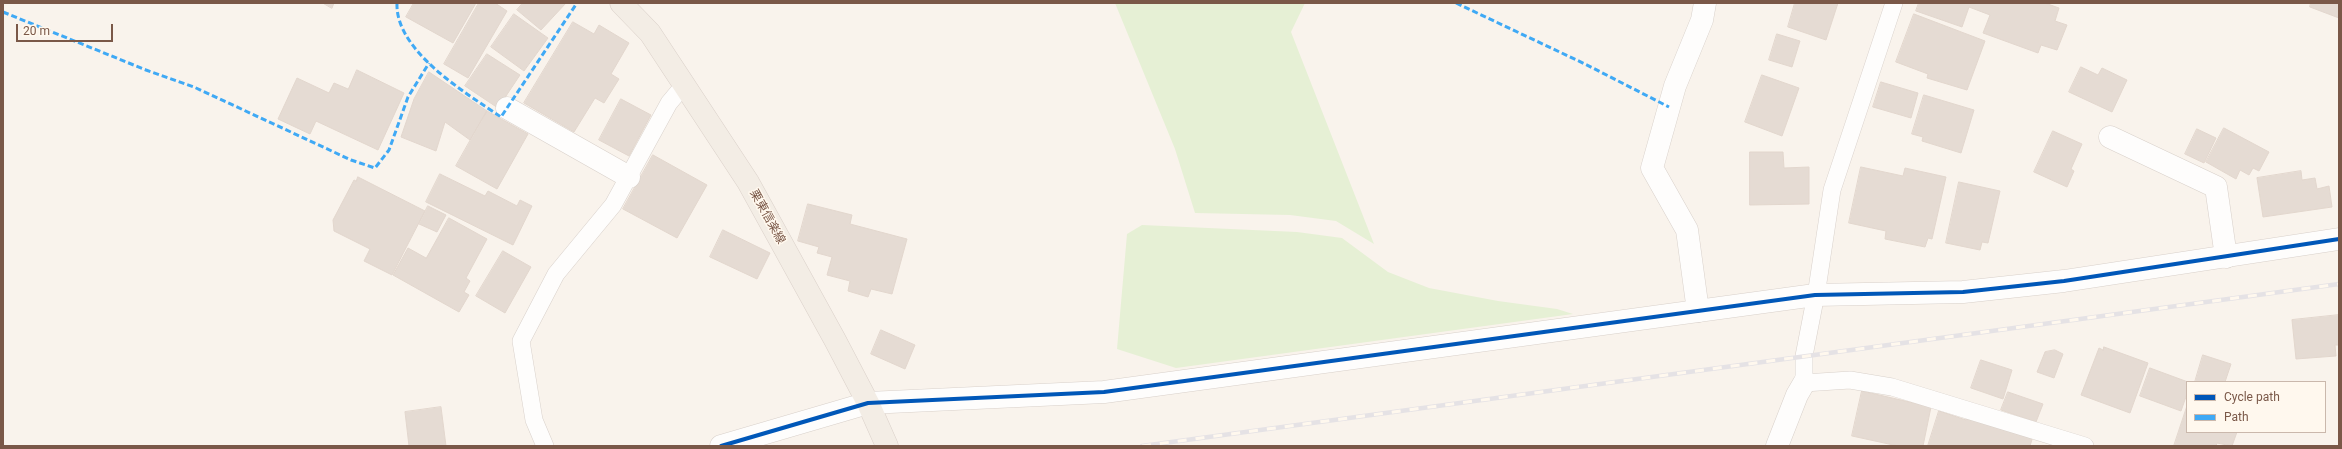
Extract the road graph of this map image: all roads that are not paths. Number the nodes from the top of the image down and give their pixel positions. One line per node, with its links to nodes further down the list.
1 (621, 3): 4 (main road, 栗東信楽線)
2 (1705, 3): 11 (street)
3 (1894, 3): 10 (lane)
4 (684, 85): 7 (lane); 13 (main road, 栗東信楽線)
5 (507, 108): 7 (street)
6 (2110, 137): 9 (street)
7 (629, 177): 14 (lane)
8 (2339, 239): 9 (street)
9 (2226, 257): 10 (street)
10 (1815, 296): 11 (street); 12 (lane)
11 (1698, 311): 13 (street)
12 (1804, 383): 17 (street); 18 (lane)
13 (868, 403): 15 (street); 16 (main road, 栗東信楽線)
14 (545, 446)
15 (721, 446)
16 (887, 446)
17 (1777, 446)
18 (2085, 446)

